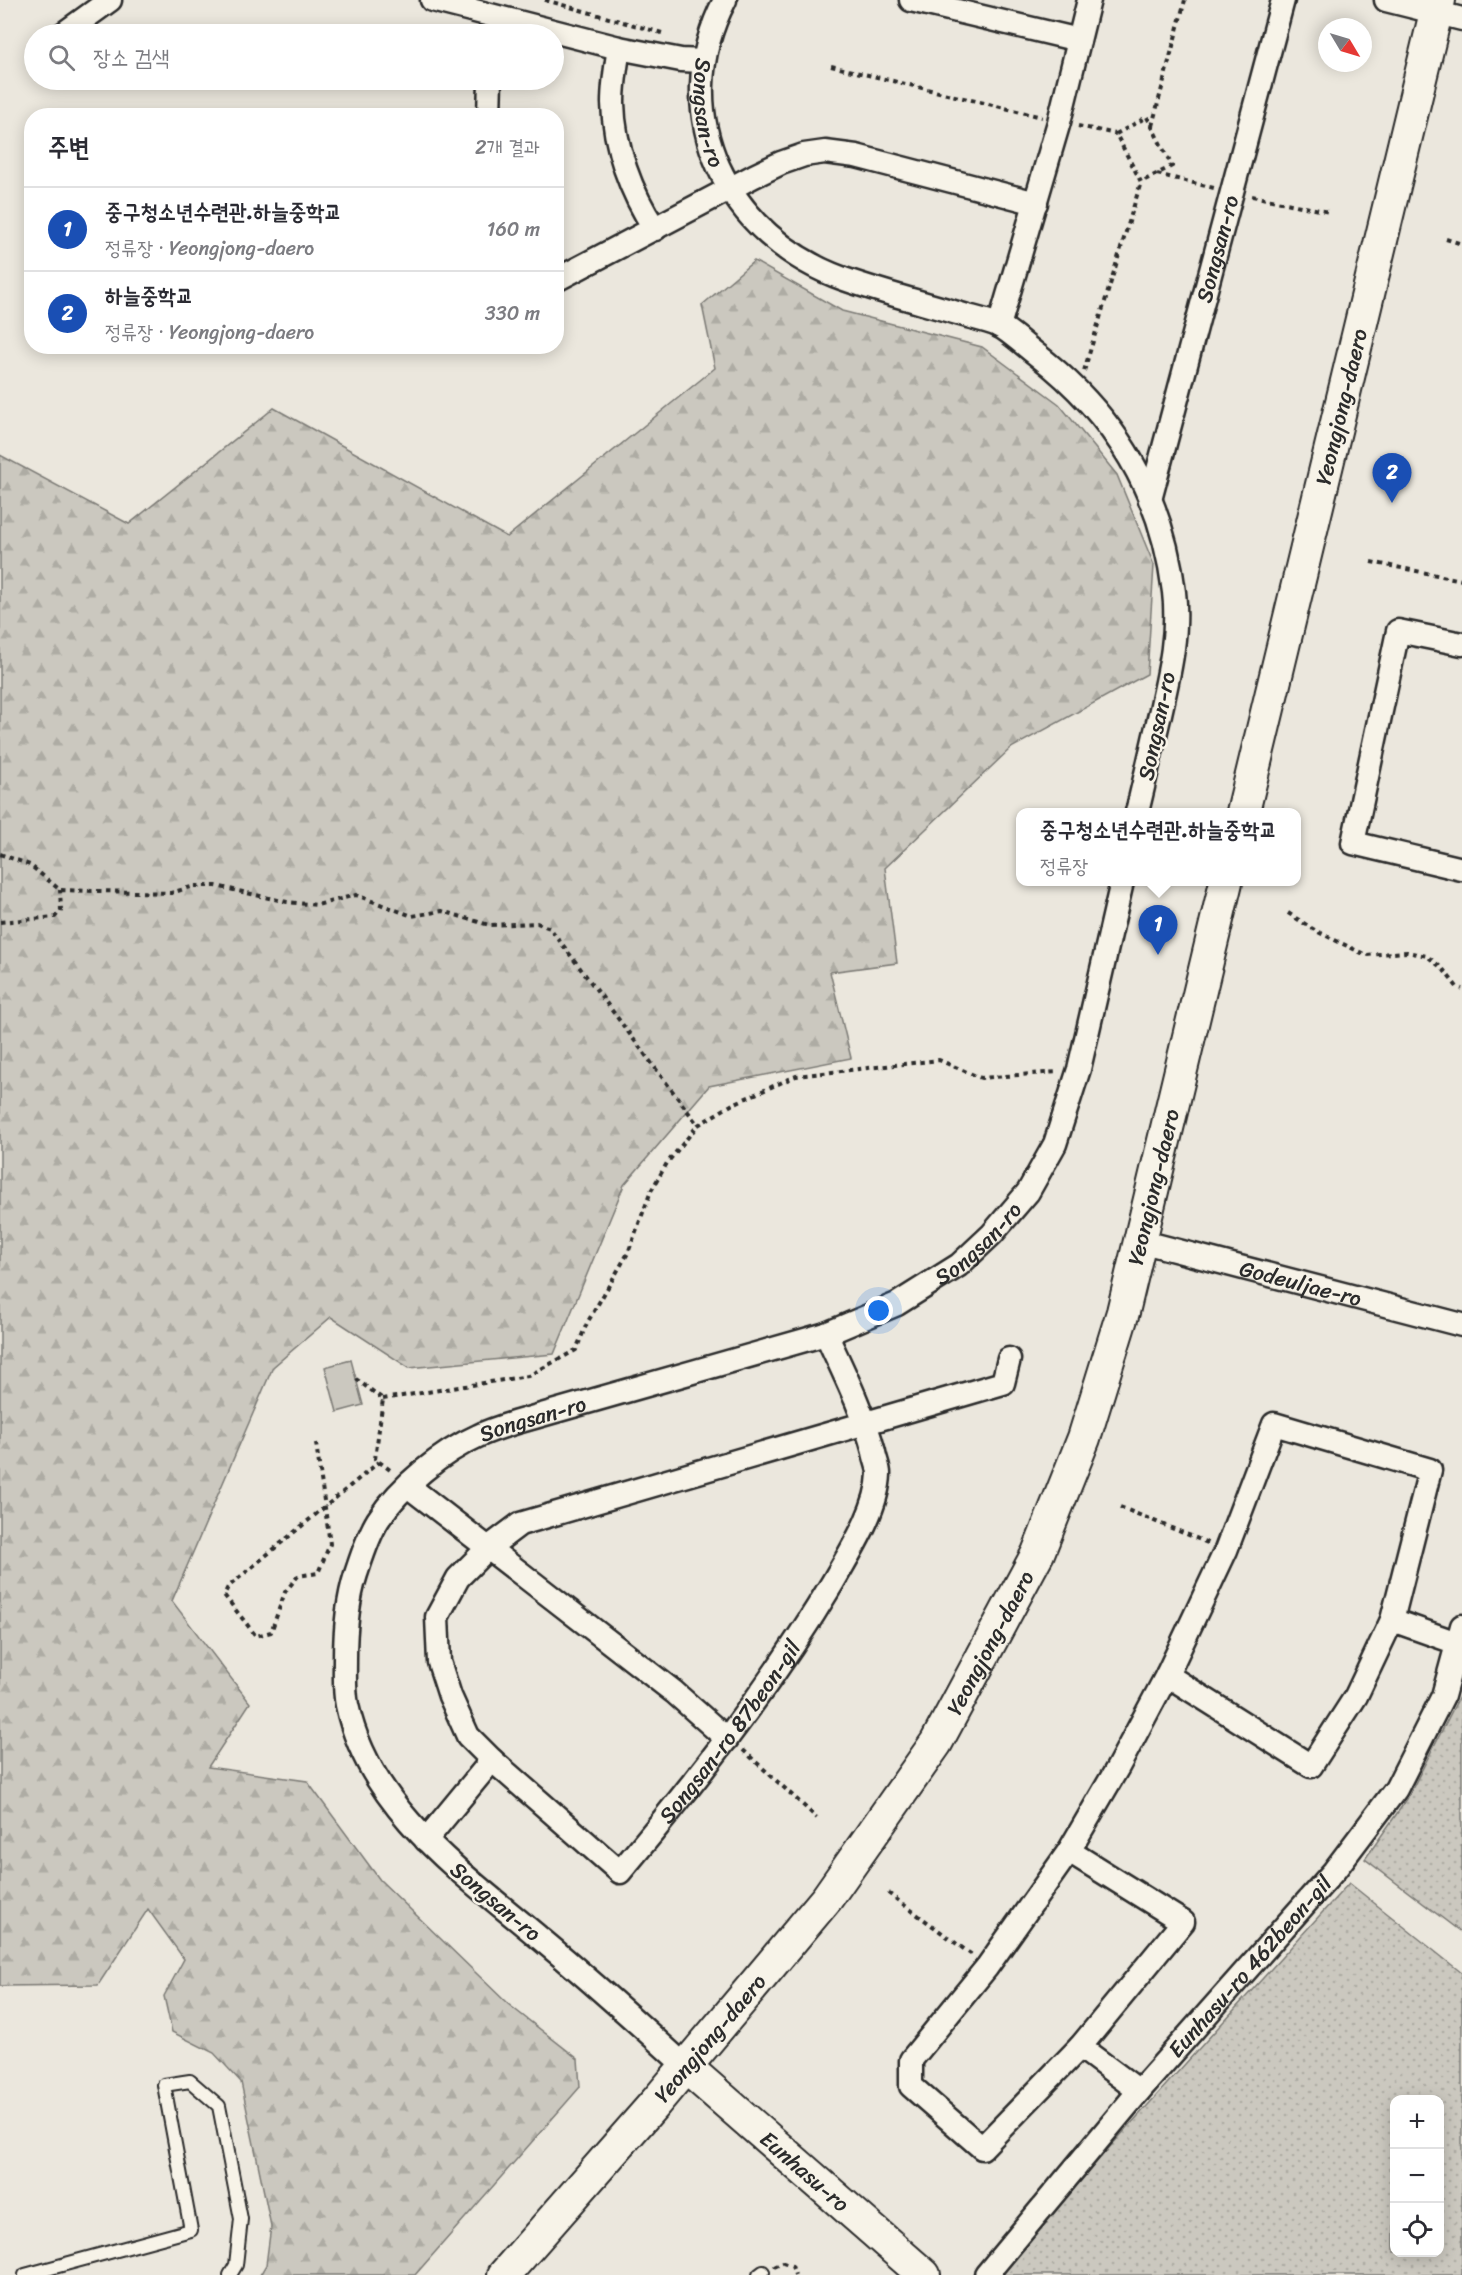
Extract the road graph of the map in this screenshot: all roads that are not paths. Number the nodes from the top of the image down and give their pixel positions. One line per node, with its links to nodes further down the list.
1 (110, 0): 9 (street)
2 (432, 0): 10 (street)
3 (725, 0): 14 (street, Songsan-ro)
4 (911, 0): 12 (street)
5 (1089, 0): 12 (street)
6 (1283, 0): 22 (street, Songsan-ro)
7 (1386, 0): 8 (street)
8 (1445, 10): 25 (street, Yeongjong-daero)
9 (77, 24)
10 (491, 24)
11 (564, 38): 13 (street)
12 (1079, 40): 18 (street)
13 (619, 48): 14 (street); 19 (street)
14 (703, 61): 17 (street, Songsan-ro)
15 (490, 90): 16 (street)
16 (489, 108)
17 (729, 190): 18 (street, Songsan-ro); 19 (street); 21 (street, Songsan-ro)
18 (1036, 203): 21 (street)
19 (655, 229): 20 (street)
20 (564, 276)
21 (999, 326): 22 (street, Songsan-ro)
22 (1150, 500): 24 (street, Songsan-ro)
23 (1462, 644): 26 (street)
24 (1138, 808)
25 (1244, 808)
26 (1461, 862)
27 (1121, 886): 31 (street, Songsan-ro)
28 (1225, 886): 29 (street, Yeongjong-daero)
29 (1140, 1241): 30 (street, Godeuljae-ro); 44 (street, Yeongjong-daero)
30 (1462, 1325)
31 (826, 1334): 33 (street, Songsan-ro 87beon-gil); 34 (street, Songsan-ro)
32 (1009, 1359): 33 (street)
33 (866, 1423): 35 (street); 39 (street, Songsan-ro 87beon-gil)
34 (402, 1481): 35 (street); 41 (street, Songsan-ro)
35 (488, 1548): 39 (street); 40 (street)
36 (1392, 1620): 37 (street); 38 (street); 38 (street)
37 (1460, 1635): 45 (street, Eunhasu-ro 462beon-gil)
38 (1167, 1675): 42 (street)
39 (732, 1742): 40 (street, Songsan-ro 87beon-gil)
40 (492, 1760): 41 (street)
41 (426, 1840): 44 (street, Songsan-ro)
42 (1070, 1851): 43 (street); 43 (street)
43 (1080, 2047): 45 (street)
44 (686, 2067): 48 (street, Yeongjong-daero); 49 (street, Eunhasu-ro)
45 (1139, 2091): 50 (street, Eunhasu-ro 462beon-gil)
46 (25, 2275): 47 (lane)
47 (230, 2275)
48 (504, 2275)
49 (924, 2275)
50 (986, 2275)

